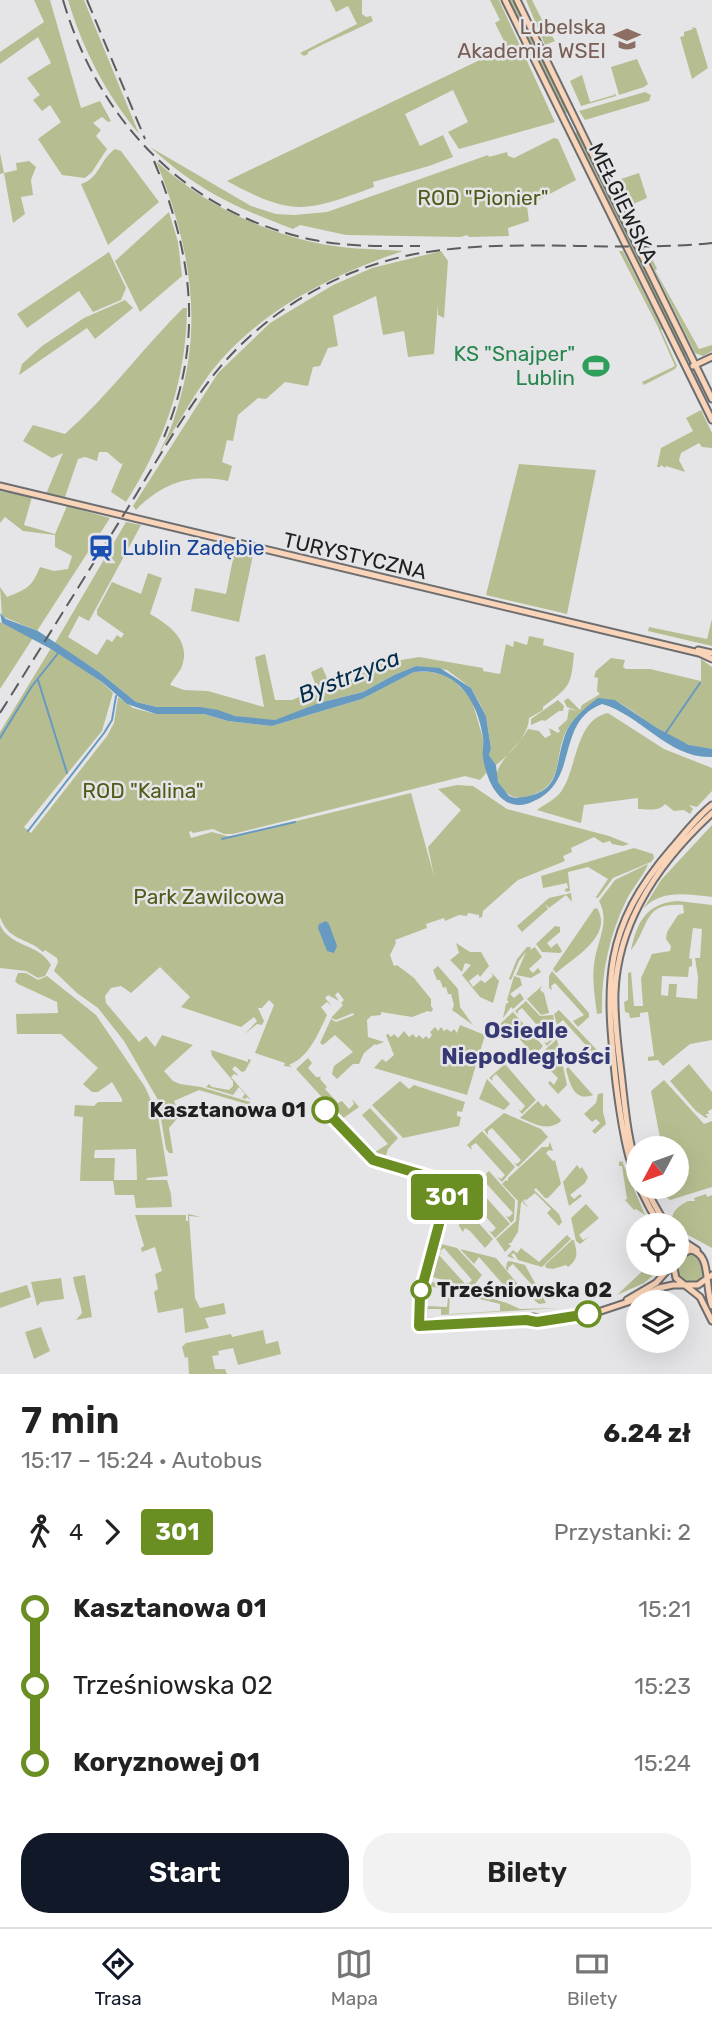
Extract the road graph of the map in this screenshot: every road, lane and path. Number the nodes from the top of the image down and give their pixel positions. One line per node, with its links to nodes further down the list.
1 (505, 0): 5 (main road, MEŁGIEWSKA)
2 (517, 0): 4 (main road, MEŁGIEWSKA)
3 (712, 357): 4 (main road)
4 (695, 365): 5 (main road); 6 (main road, MEŁGIEWSKA)
5 (687, 370): 7 (main road, MEŁGIEWSKA)
6 (712, 399)
7 (712, 421)
8 (0, 486): 9 (main road, TURYSTYCZNA)
9 (580, 625): 10 (main road, TURYSTYCZNA); 11 (main road, TURYSTYCZNA)
10 (712, 653)
11 (712, 659)
12 (712, 805): 14 (main road)
13 (712, 813): 14 (main road)
14 (684, 838): 15 (main road)
15 (612, 1012): 16 (main road); 17 (main road)
16 (630, 1136)
17 (653, 1213)
18 (689, 1245): 20 (main road)
19 (689, 1250): 20 (main road)
20 (700, 1252): 21 (main road); 24 (main road)
21 (710, 1256)
22 (662, 1276): 26 (main road)
23 (676, 1276): 25 (main road)
24 (710, 1277): 25 (main road); 27 (main road)
25 (686, 1285): 26 (main road); 28 (main road)
26 (624, 1303): 29 (main road)
27 (712, 1306)
28 (712, 1321)
29 (444, 1324)

